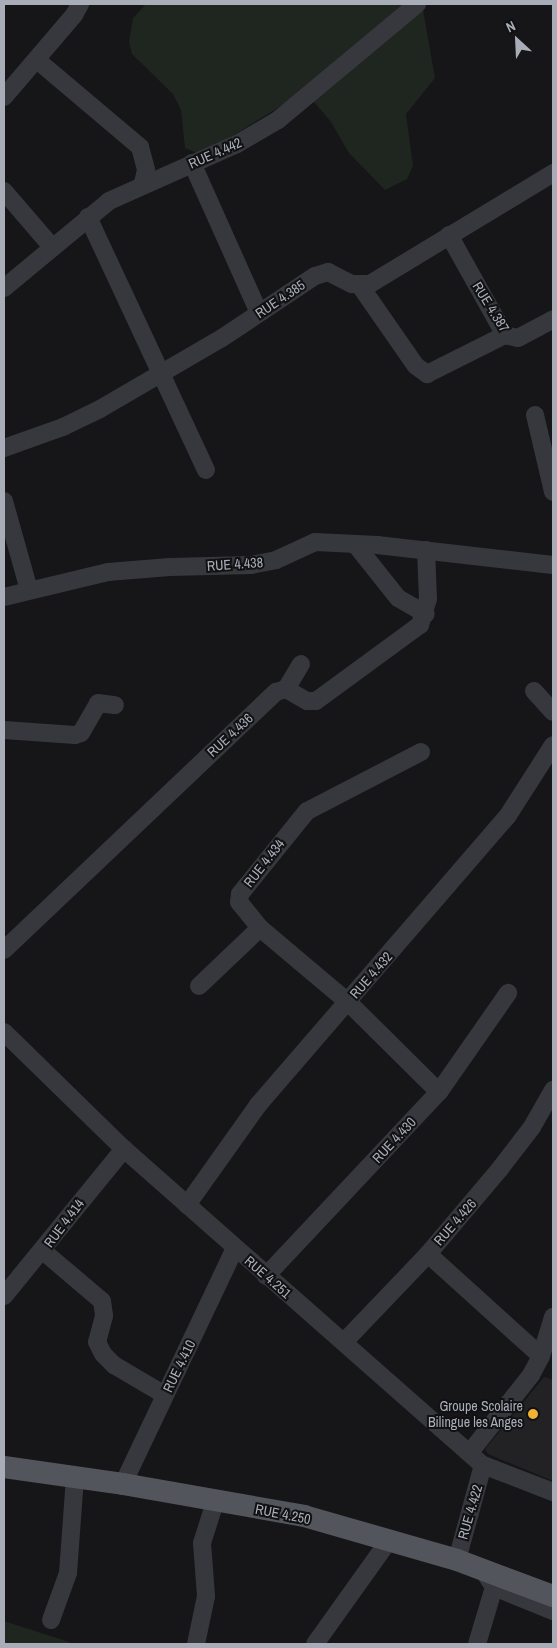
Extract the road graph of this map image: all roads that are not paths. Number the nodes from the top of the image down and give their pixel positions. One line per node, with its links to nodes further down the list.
1 (80, 4): 3 (street)
2 (417, 4): 5 (street, RUE 4.442)
3 (37, 60): 4 (street); 7 (street)
4 (4, 97)
5 (192, 163): 7 (street, RUE 4.442); 14 (street)
6 (553, 173): 10 (street)
7 (143, 184): 9 (street, RUE 4.442)
8 (4, 191): 11 (street)
9 (88, 217): 11 (street, RUE 4.442); 17 (street)
10 (449, 235): 12 (street); 16 (street, RUE 4.387)
11 (52, 247): 13 (street, RUE 4.442)
12 (361, 287): 14 (street, RUE 4.385); 16 (street)
13 (4, 288)
14 (259, 313): 17 (street, RUE 4.385)
15 (553, 319): 16 (street, RUE 4.387)
16 (505, 334)
17 (161, 375): 19 (street, RUE 4.385); 20 (street)
18 (535, 415): 21 (street)
19 (4, 448)
20 (206, 470)
21 (553, 492)
22 (4, 501): 26 (street)
23 (355, 544): 24 (street, RUE 4.438); 26 (street, RUE 4.438); 28 (street)
24 (426, 550): 25 (street, RUE 4.438); 28 (street)
25 (553, 566)
26 (29, 590): 27 (street, RUE 4.438)
27 (4, 597)
28 (426, 614): 30 (street)
29 (301, 664): 30 (street)
30 (286, 689): 38 (street, RUE 4.436)
31 (534, 691): 33 (street)
32 (115, 705): 34 (street)
33 (553, 712)
34 (4, 730)
35 (553, 745): 41 (street, RUE 4.432)
36 (421, 752): 37 (street, RUE 4.434)
37 (260, 928): 39 (street); 41 (street, RUE 4.434)
38 (4, 950)
39 (199, 986)
40 (508, 993): 44 (street, RUE 4.430)
41 (348, 1002): 44 (street, RUE 4.434); 46 (street, RUE 4.432)
42 (4, 1032): 45 (street, RUE 4.251)
43 (553, 1090): 49 (street, RUE 4.426)
44 (439, 1092): 50 (street, RUE 4.430)
45 (124, 1149): 46 (street, RUE 4.251); 48 (street, RUE 4.414)
46 (187, 1205): 47 (street, RUE 4.251)
47 (235, 1248): 50 (street, RUE 4.251); 55 (street, RUE 4.410)
48 (43, 1251): 51 (street, RUE 4.414); 55 (street)
49 (428, 1254): 53 (street, RUE 4.426); 54 (street)
50 (266, 1276): 53 (street, RUE 4.251)
51 (4, 1296)
52 (553, 1317): 54 (street)
53 (344, 1342): 56 (street, RUE 4.251)
54 (541, 1356): 56 (street)
55 (165, 1395): 60 (street, RUE 4.410)
56 (470, 1451): 57 (street, RUE 4.251)
57 (483, 1465): 61 (street, RUE 4.251); 64 (street, RUE 4.422)
58 (4, 1466): 59 (main road, RUE 4.250)
59 (75, 1478): 60 (main road, RUE 4.250); 68 (street)
60 (123, 1484): 62 (main road, RUE 4.250)
61 (553, 1492)
62 (215, 1502): 63 (main road, RUE 4.250); 69 (street)
63 (390, 1539): 64 (main road, RUE 4.250); 70 (street)
64 (457, 1560): 65 (main road, RUE 4.250)
65 (489, 1579): 66 (main road, RUE 4.250); 67 (street); 71 (street)
66 (553, 1596)
67 (553, 1612)
68 (51, 1620)
69 (196, 1644)
70 (315, 1644)
71 (478, 1644)

